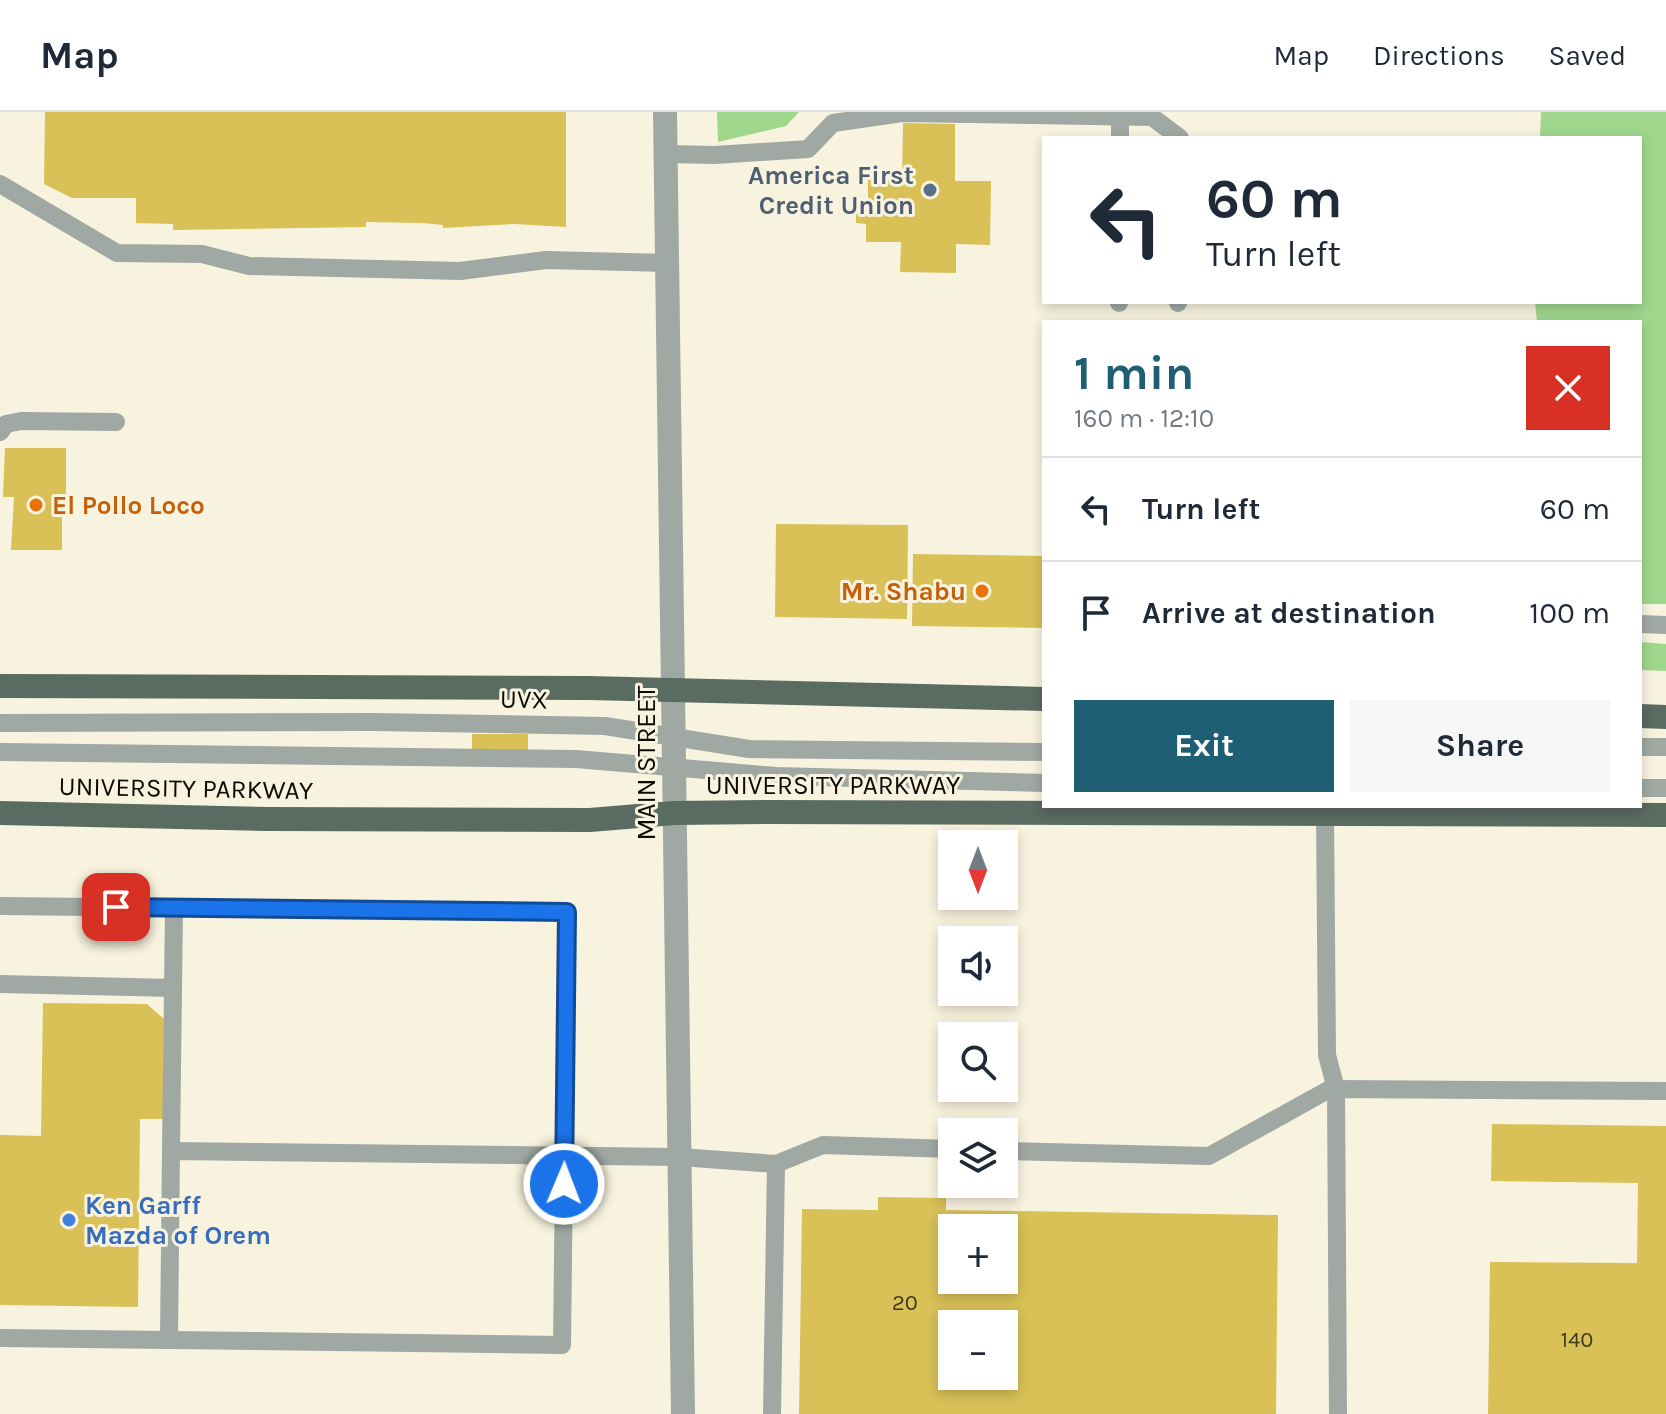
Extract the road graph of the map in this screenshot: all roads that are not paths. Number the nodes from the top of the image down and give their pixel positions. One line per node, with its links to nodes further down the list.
1 (665, 112): 7 (street, MAIN STREET)
2 (1120, 117): 3 (lane); 4 (lane); 7 (lane)
3 (1152, 117): 5 (lane); 6 (lane)
4 (1120, 136)
5 (1151, 136)
6 (1177, 136)
7 (665, 154): 9 (street, MAIN STREET)
8 (0, 184): 9 (lane)
9 (667, 263): 15 (street, MAIN STREET)
10 (116, 422): 11 (lane)
11 (0, 432)
12 (1642, 624): 13 (lane)
13 (1666, 625)
14 (0, 686): 15 (main road)
15 (674, 693): 16 (main road); 20 (street, MAIN STREET)
16 (1042, 699)
17 (1642, 716): 18 (main road)
18 (1666, 717)
19 (0, 723): 20 (lane, UVX)
20 (674, 738): 24 (lane, UVX); 25 (street, MAIN STREET)
21 (1642, 747): 22 (lane)
22 (1666, 747)
23 (0, 752): 25 (lane)
24 (1042, 752)
25 (674, 765): 26 (lane); 31 (street, MAIN STREET)
26 (1042, 783)
27 (1642, 788): 28 (lane)
28 (1666, 788)
29 (1325, 811): 31 (main road, UNIVERSITY PARKWAY); 32 (main road, UNIVERSITY PARKWAY); 37 (lane)
30 (0, 813): 31 (main road, UNIVERSITY PARKWAY)
31 (674, 813): 43 (street, MAIN STREET)
32 (1666, 815)
33 (0, 906): 34 (lane)
34 (174, 908): 36 (lane); 42 (lane)
35 (0, 984): 36 (lane)
36 (173, 988): 40 (lane)
37 (1336, 1089): 38 (lane); 41 (lane); 49 (lane)
38 (1666, 1091)
39 (938, 1149): 44 (lane)
40 (171, 1151): 42 (lane); 46 (lane)
41 (1018, 1151)
42 (564, 1155): 43 (lane); 46 (lane)
43 (680, 1157): 44 (lane); 47 (street, MAIN STREET)
44 (776, 1164): 48 (lane)
45 (0, 1338): 46 (lane)
46 (169, 1340)
47 (683, 1414)
48 (772, 1414)
49 (1338, 1414)

